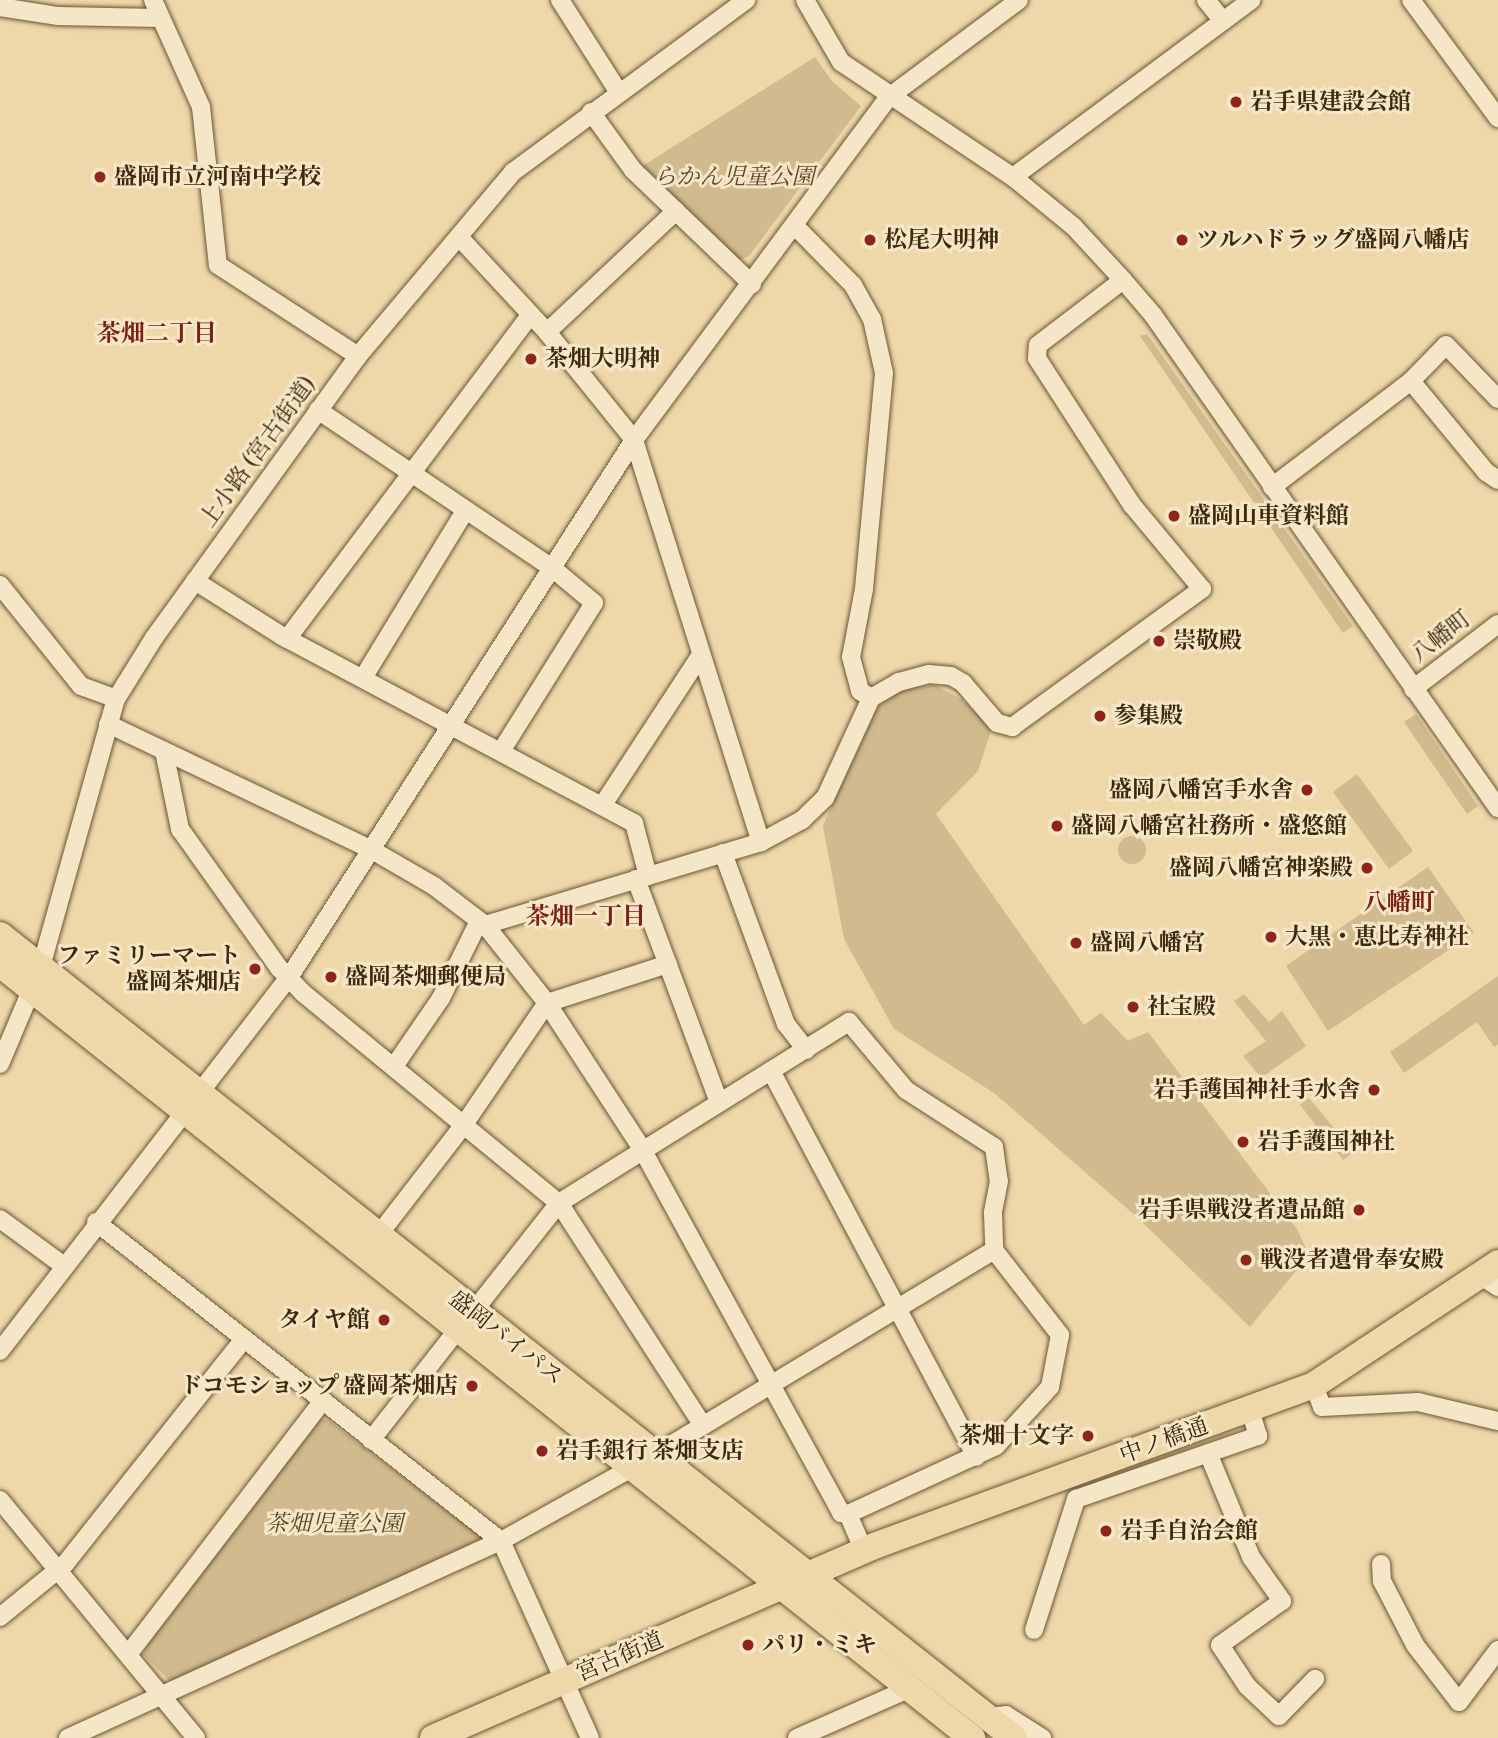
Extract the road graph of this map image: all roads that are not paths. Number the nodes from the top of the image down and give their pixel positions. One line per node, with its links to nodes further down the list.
1 (153, 0): 10 (street)
2 (560, 0): 12 (street)
3 (746, 0): 12 (street, 上小路 (宮古街道))
4 (805, 0): 13 (street)
5 (1019, 0): 13 (street)
6 (1206, 0): 11 (street)
7 (1251, 0): 11 (street)
8 (1411, 0): 14 (street)
9 (0, 7): 10 (street)
10 (159, 18): 24 (street)
11 (1223, 21): 16 (street)
12 (618, 91): 15 (street, 上小路 (宮古街道))
13 (889, 97): 16 (street); 18 (street)
14 (1494, 106)
15 (591, 112): 17 (street); 19 (street, 上小路 (宮古街道))
16 (1013, 177): 20 (street)
17 (676, 211): 21 (street); 23 (street)
18 (795, 226): 21 (street); 41 (street)
19 (458, 237): 22 (street); 24 (street, 上小路 (宮古街道))
20 (1124, 280): 31 (street); 41 (street)
21 (752, 284): 28 (street)
22 (530, 315): 23 (street); 29 (street)
23 (547, 332): 28 (street)
24 (358, 356): 27 (street, 上小路 (宮古街道))
25 (1411, 381): 26 (street); 30 (street); 31 (street)
26 (1498, 399)
27 (318, 410): 29 (street); 34 (street, 上小路 (宮古街道))
28 (634, 440): 33 (street); 38 (street)
29 (411, 474): 32 (street); 37 (street)
30 (1498, 480)
31 (1272, 488): 40 (street)
32 (466, 511): 33 (street); 39 (street)
33 (551, 567): 43 (street); 46 (street)
34 (195, 581): 37 (street); 42 (street, 上小路 (宮古街道))
35 (0, 585): 42 (street)
36 (1498, 624): 40 (street, 八幡町)
37 (288, 639): 39 (street)
38 (700, 656): 47 (street); 49 (street)
39 (363, 678): 43 (street)
40 (1413, 690): 48 (street)
41 (871, 698): 49 (street)
42 (116, 699): 44 (street, 上小路 (宮古街道))
43 (450, 723): 46 (street); 50 (street)
44 (108, 724): 45 (street); 57 (street, 上小路 (宮古街道))
45 (164, 751): 50 (street); 58 (street)
46 (501, 751): 47 (street)
47 (601, 806): 52 (street)
48 (1498, 808)
49 (761, 842): 51 (street)
50 (372, 850): 53 (street); 58 (street)
51 (723, 853): 52 (street); 60 (street)
52 (642, 878): 53 (street); 56 (street)
53 (482, 923): 59 (street); 62 (street)
54 (0, 935): 57 (highway, 盛岡バイパス)
55 (0, 964): 57 (highway, 盛岡バイパス)
56 (668, 964): 59 (street); 65 (street)
57 (37, 979): 61 (street, 上小路 (宮古街道)); 64 (highway, 盛岡バイパス)
58 (288, 979): 62 (street); 64 (street)
59 (547, 1003): 66 (street); 67 (street)
60 (806, 1050): 63 (street); 72 (street)
61 (0, 1064)
62 (395, 1065): 66 (street)
63 (771, 1071): 65 (street); 75 (street)
64 (192, 1102): 70 (street); 71 (highway, 盛岡バイパス); 76 (highway, 盛岡バイパス)
65 (719, 1102): 67 (street)
66 (465, 1123): 68 (street); 71 (street)
67 (642, 1149): 68 (street); 79 (street)
68 (559, 1203): 76 (street); 84 (street)
69 (0, 1219): 73 (street)
70 (96, 1222): 73 (street); 77 (street)
71 (377, 1237): 76 (highway, 盛岡バイパス)
72 (994, 1250): 75 (street); 87 (street)
73 (64, 1266): 78 (street)
74 (1492, 1275): 80 (highway, 中ノ橋通)
75 (897, 1309): 79 (street); 87 (street)
76 (465, 1321): 85 (street); 88 (highway, 盛岡バイパス)
77 (243, 1340): 81 (street); 94 (street)
78 (0, 1351)
79 (771, 1385): 84 (street); 90 (street)
80 (1314, 1385): 82 (highway, 中ノ橋通); 83 (street)
81 (321, 1403): 85 (street); 99 (street)
82 (1250, 1409): 86 (street); 92 (highway, 中ノ橋通)
83 (1498, 1421)
84 (703, 1426): 88 (street)
85 (371, 1440): 91 (street)
86 (1208, 1452): 97 (street); 100 (street)
87 (976, 1457): 90 (street)
88 (645, 1460): 91 (street); 95 (highway, 盛岡バイパス)
89 (0, 1500): 94 (street)
90 (848, 1514): 92 (street)
91 (501, 1541): 101 (street); 103 (street)
92 (864, 1550): 95 (highway, 中ノ橋通)
93 (1381, 1564): 98 (street)
94 (59, 1570): 96 (street); 99 (street)
95 (796, 1581): 101 (highway, 宮古街道); 102 (highway, 盛岡バイパス); 104 (highway, 盛岡バイパス)
96 (0, 1617)
97 (1034, 1630)
98 (1498, 1650)
99 (130, 1652): 103 (street)
100 (1315, 1679)
101 (563, 1681): 107 (highway, 宮古街道); 108 (street)
102 (908, 1689): 104 (highway, 盛岡バイパス); 109 (street)
103 (164, 1697): 105 (street); 106 (street)
104 (980, 1728): 110 (highway, 盛岡バイパス); 111 (street)
105 (68, 1738)
106 (196, 1738)
107 (433, 1738)
108 (590, 1738)
109 (797, 1738)
110 (1014, 1738)
111 (1042, 1738)

